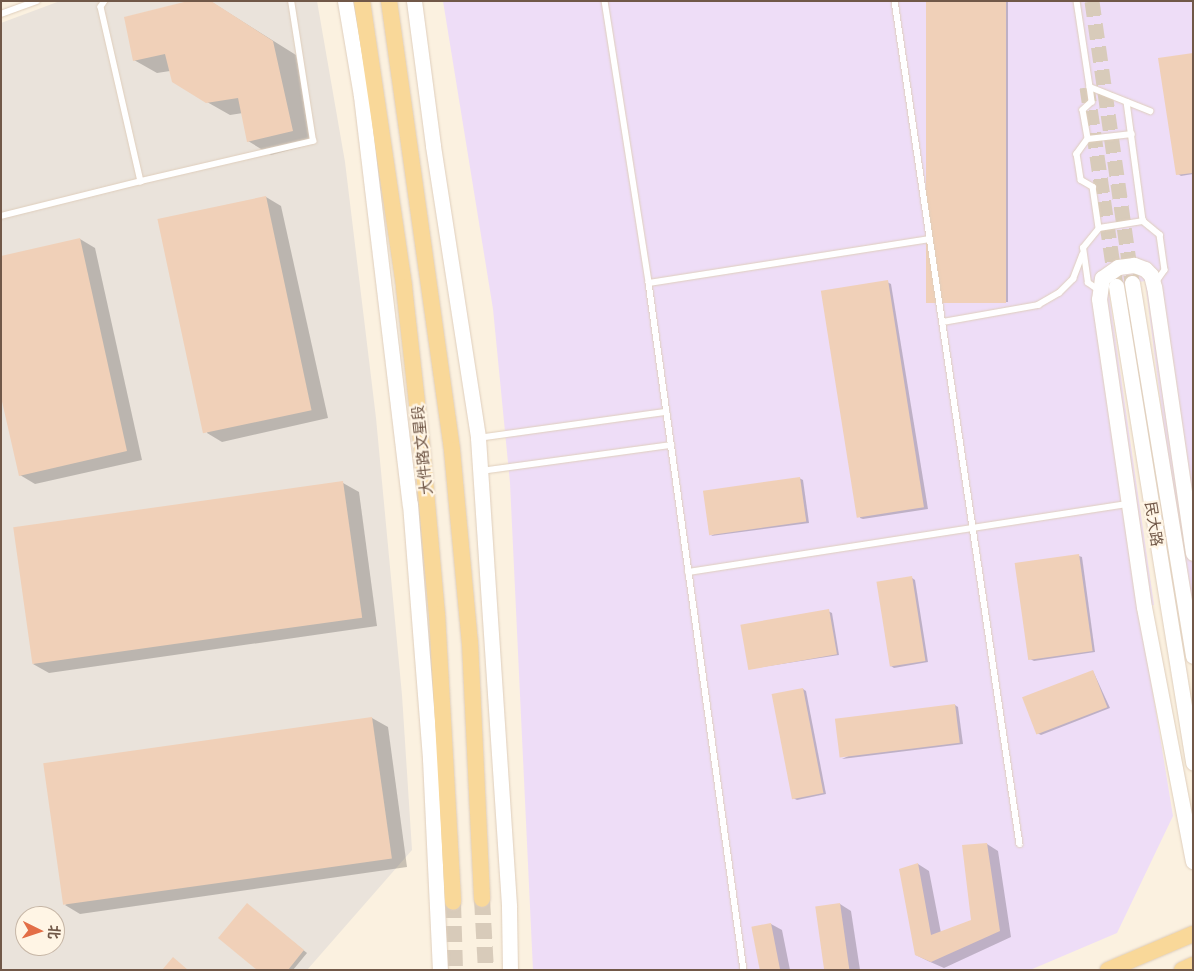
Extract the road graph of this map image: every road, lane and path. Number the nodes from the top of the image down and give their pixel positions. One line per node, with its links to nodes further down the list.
1 (37, 1): 11 (lane)
2 (105, 1): 17 (lane)
3 (291, 1): 17 (lane)
4 (346, 1): 46 (street)
5 (362, 1): 43 (main road, 大件路文星段)
6 (389, 1): 42 (main road, 大件路文星段)
7 (414, 1): 30 (street)
8 (605, 1): 23 (lane)
9 (895, 1): 21 (lane)
10 (1077, 1): 12 (lane)
11 (1, 14)
12 (1090, 88): 13 (lane); 16 (lane)
13 (1127, 102): 14 (lane); 15 (lane)
14 (1150, 111)
15 (1132, 134): 16 (lane); 19 (lane)
16 (1088, 139): 20 (lane)
17 (140, 181): 18 (lane)
18 (1, 216)
19 (1144, 221): 20 (lane); 26 (lane)
20 (1099, 228): 22 (lane)
21 (930, 239): 23 (lane); 28 (lane)
22 (1083, 248): 27 (lane); 28 (lane)
23 (649, 283): 29 (lane)
24 (1132, 283): 38 (street, 民大路)
25 (1116, 286): 39 (street, 民大路)
26 (1154, 287): 27 (street); 34 (street)
27 (1099, 290): 33 (street)
28 (943, 322): 35 (lane)
29 (666, 412): 30 (lane); 31 (lane)
30 (478, 438): 32 (street)
31 (671, 445): 32 (lane); 37 (lane)
32 (481, 472): 47 (street)
33 (1129, 504): 35 (lane); 41 (street)
34 (1189, 505): 36 (street)
35 (973, 529): 37 (lane); 40 (lane)
36 (1193, 553)
37 (688, 572): 48 (lane)
38 (1193, 656)
39 (1193, 763)
40 (1020, 844)
41 (1193, 860)
42 (482, 899)
43 (453, 902)
44 (1193, 934): 49 (main road)
45 (1193, 965): 50 (main road)
46 (440, 970)
47 (510, 970)
48 (744, 970)
49 (1108, 970)
50 (1182, 970)

